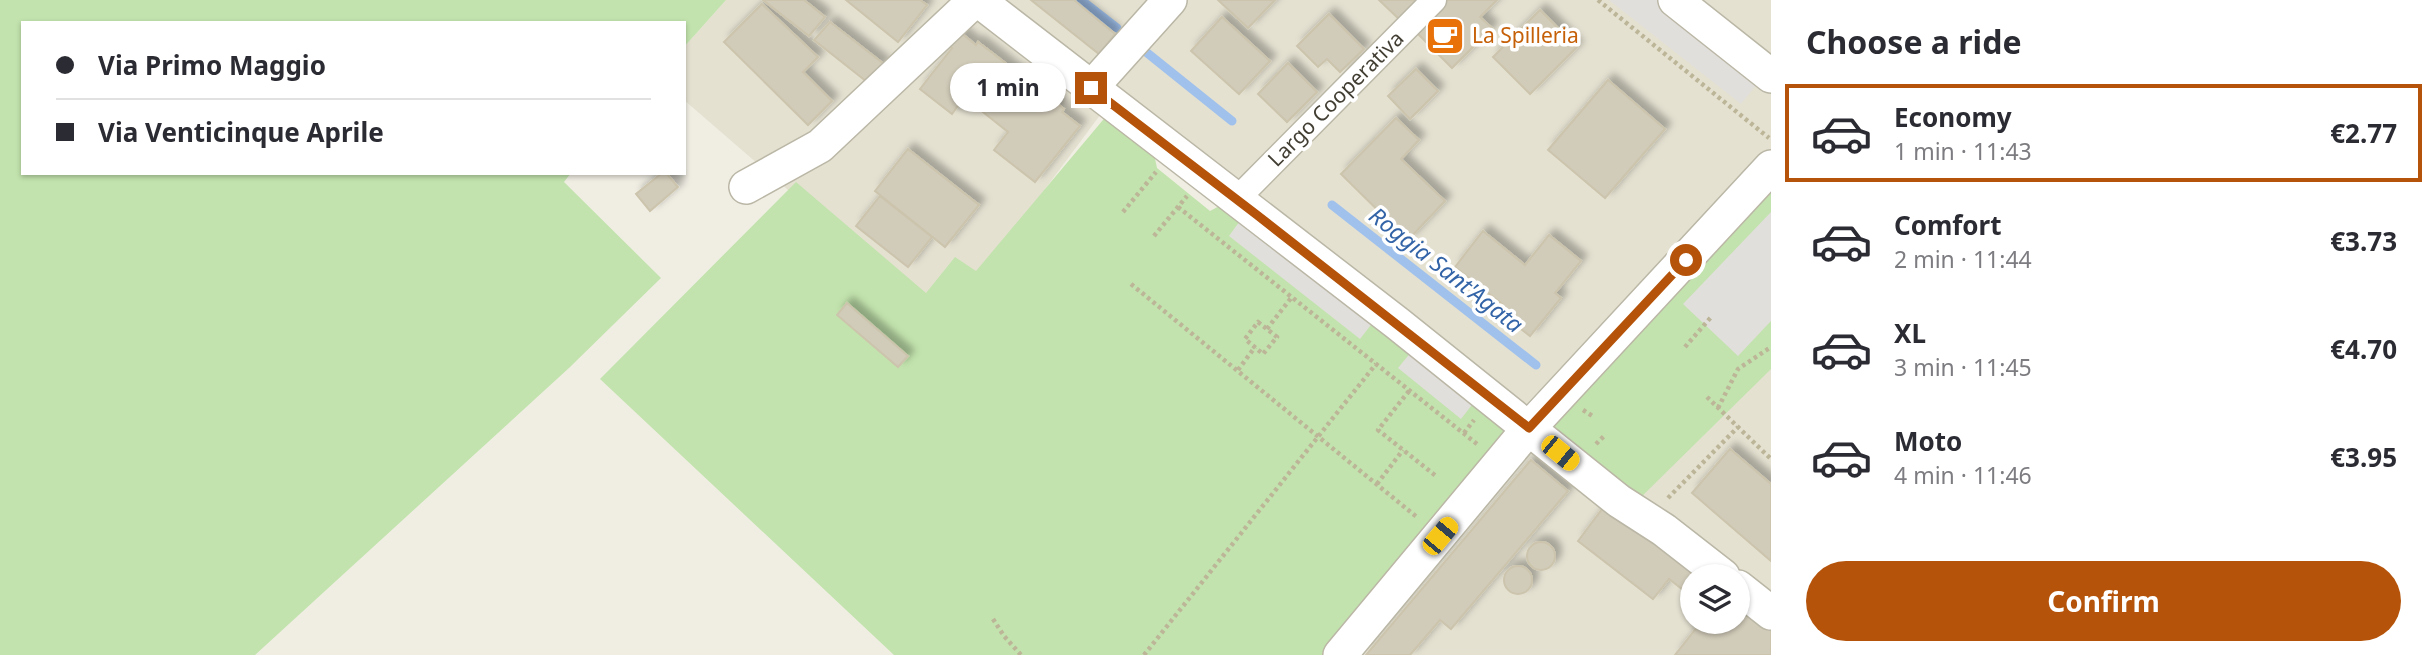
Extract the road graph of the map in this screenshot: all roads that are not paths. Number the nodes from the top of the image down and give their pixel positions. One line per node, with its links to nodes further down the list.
1 (976, 0): 6 (street); 8 (street)
2 (1170, 0): 6 (street)
3 (1434, 0): 9 (street, Largo Cooperativa)
4 (1675, 0): 5 (street)
5 (1771, 76)
6 (1091, 88): 9 (street)
7 (1771, 167): 10 (street)
8 (746, 187)
9 (1237, 199): 10 (street)
10 (1529, 428): 11 (street); 14 (street)
11 (1707, 564)
12 (1750, 596): 13 (street)
13 (1771, 613)
14 (1340, 655)

